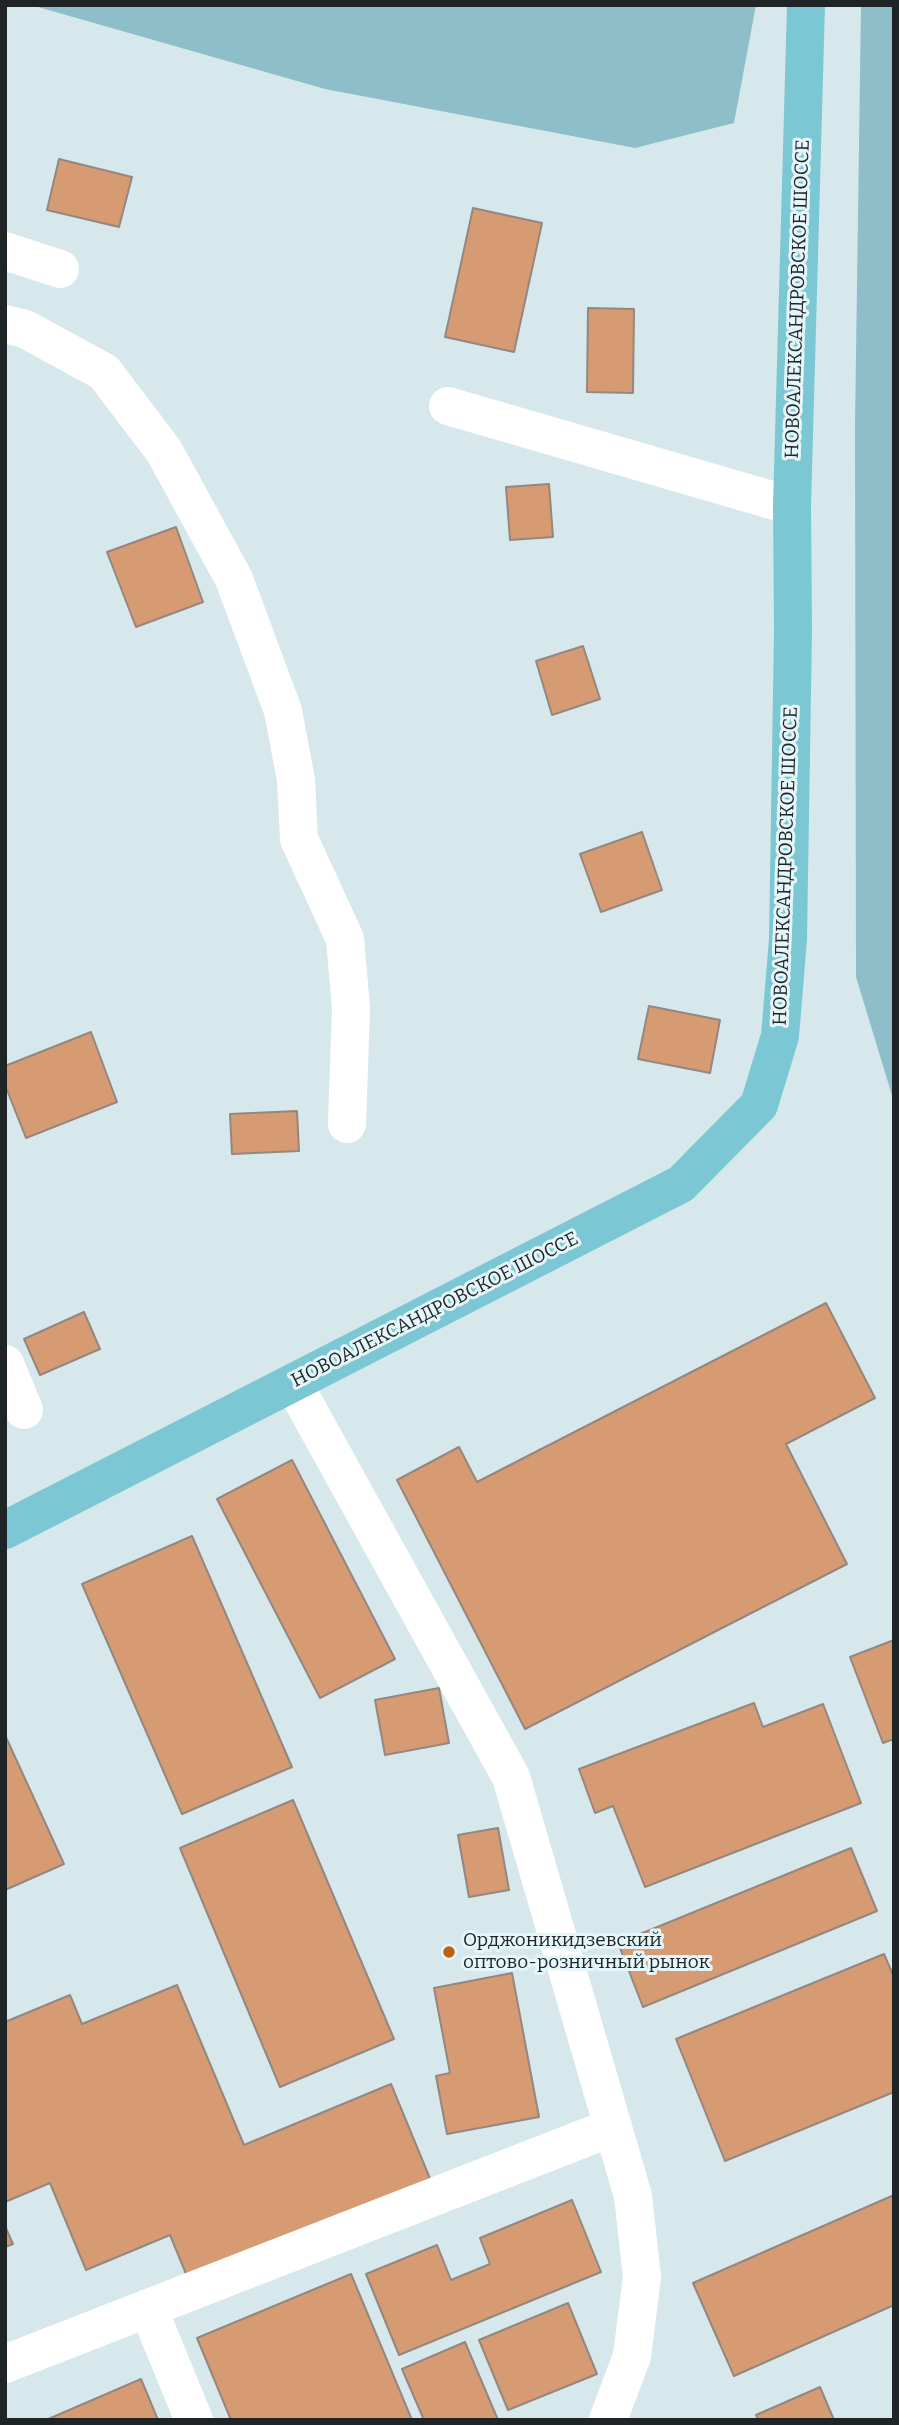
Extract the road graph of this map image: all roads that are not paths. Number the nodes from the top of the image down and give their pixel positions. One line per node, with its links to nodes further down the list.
1 (806, 5): 6 (main road, НОВОАЛЕКСАНДРОВСКОЕ ШОССЕ)
2 (5, 251): 3 (street)
3 (60, 269)
4 (5, 324): 7 (street)
5 (448, 405): 6 (street)
6 (792, 506): 9 (main road, НОВОАЛЕКСАНДРОВСКОЕ ШОССЕ)
7 (347, 1124)
8 (5, 1364): 10 (street)
9 (293, 1383): 11 (main road, НОВОАЛЕКСАНДРОВСКОЕ ШОССЕ); 12 (street)
10 (24, 1410)
11 (5, 1530)
12 (613, 2127): 13 (street); 16 (street)
13 (148, 2308): 14 (street); 15 (street)
14 (5, 2364)
15 (194, 2420)
16 (608, 2420)

